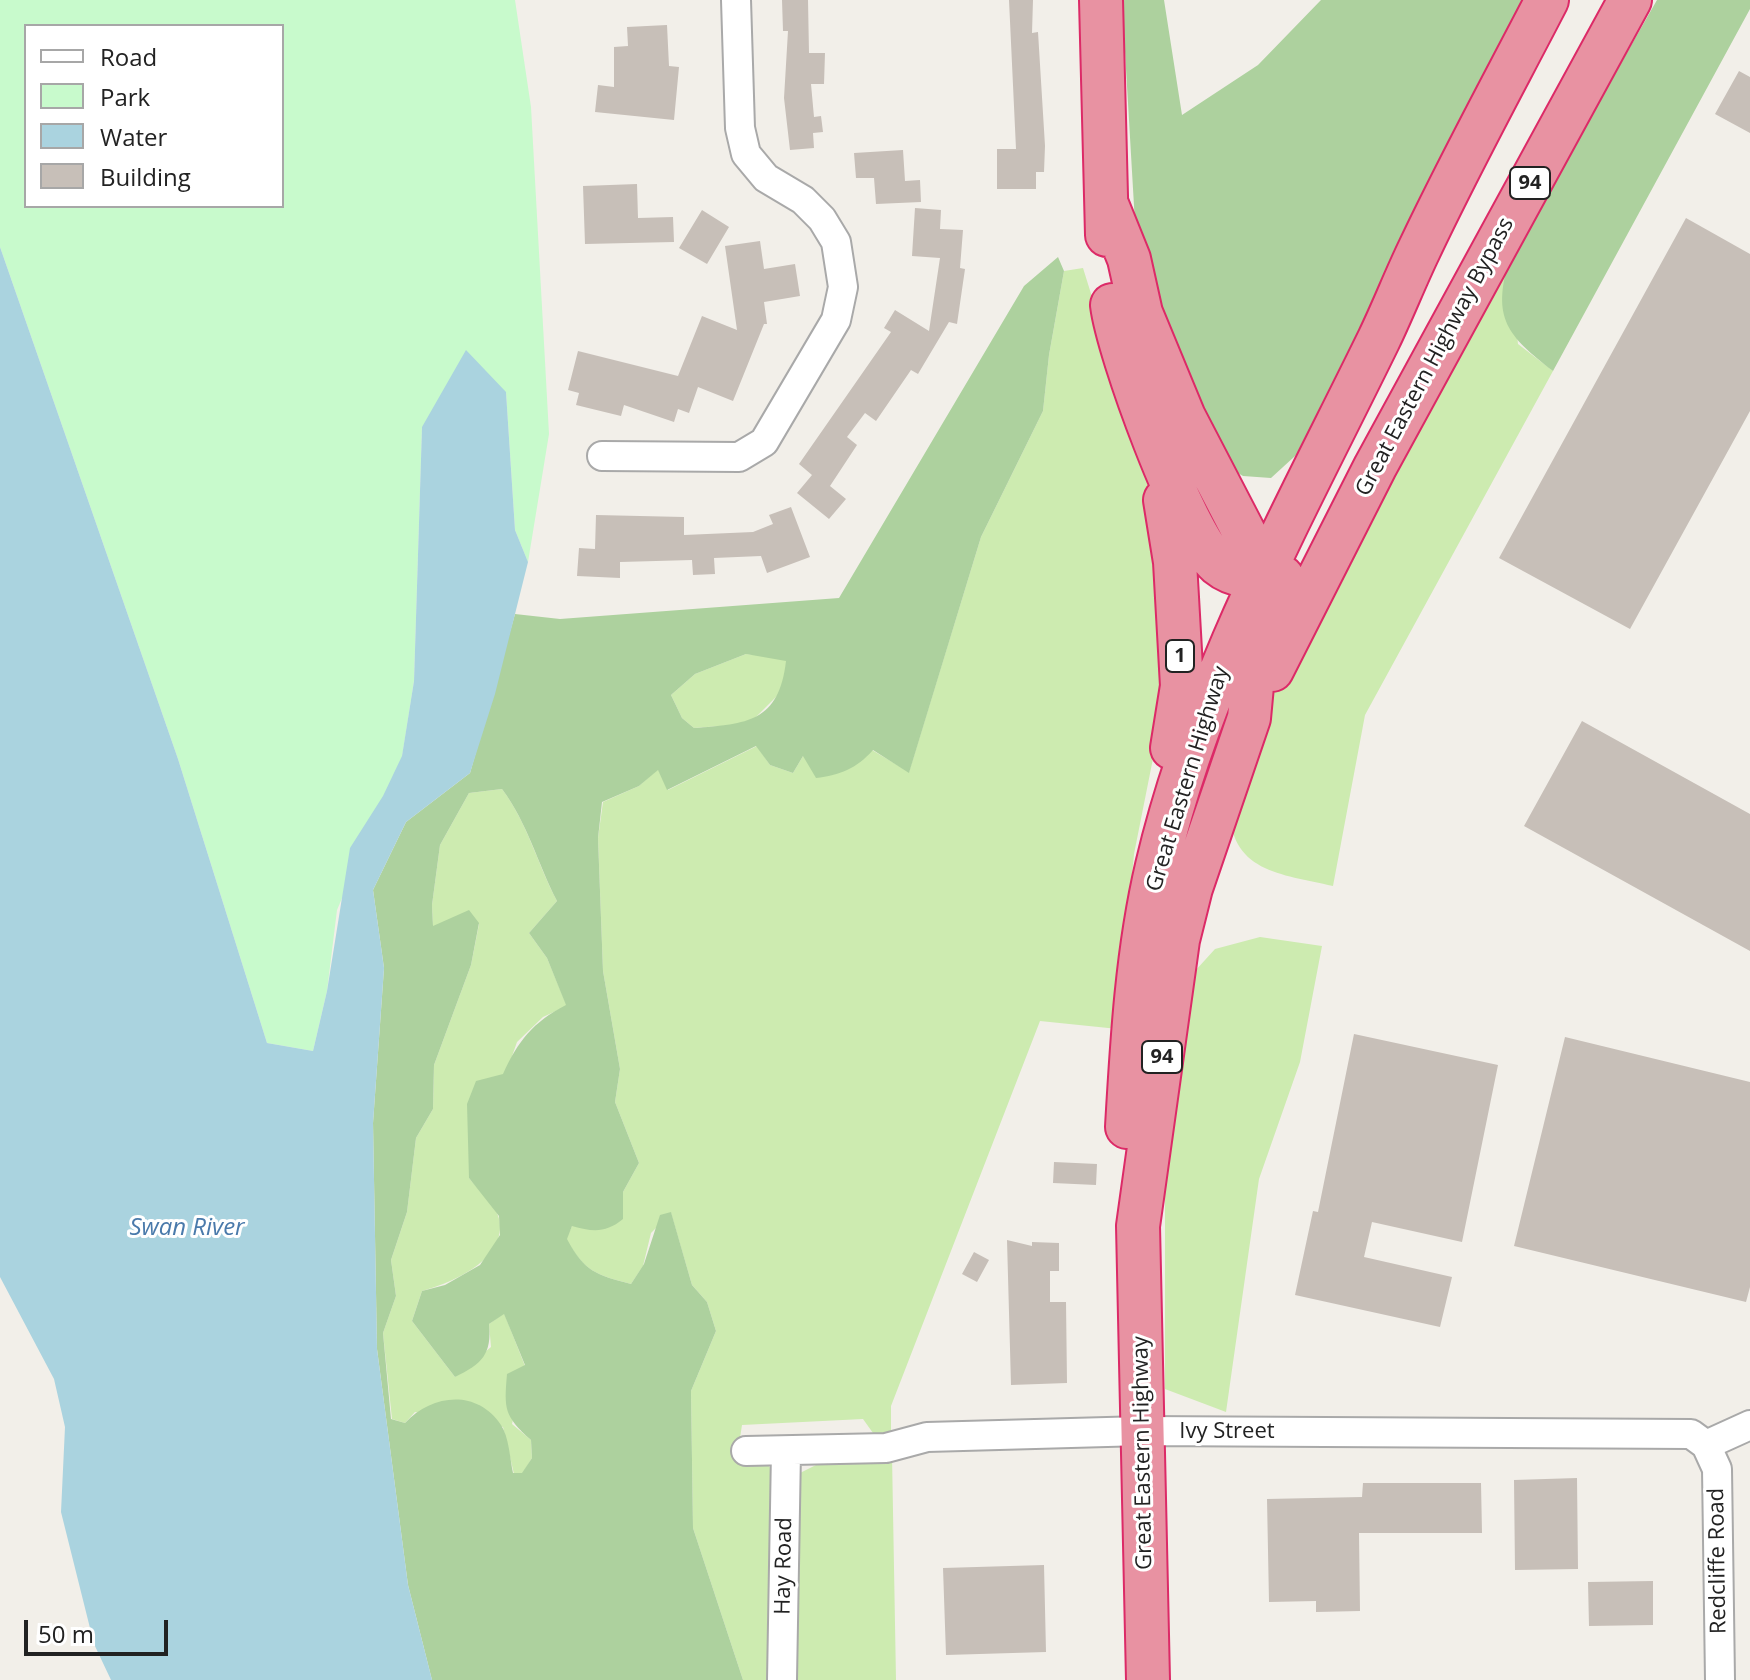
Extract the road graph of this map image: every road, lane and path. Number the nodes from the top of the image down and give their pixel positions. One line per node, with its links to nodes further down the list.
1 (736, 0): 7 (street)
2 (1101, 0): 5 (highway, Great Eastern Highway / 1)
3 (1547, 0): 9 (highway, 94)
4 (1630, 0): 8 (highway, Great Eastern Highway Bypass / 94)
5 (1108, 207): 6 (highway, Great Eastern Highway / 1); 10 (highway, Great Eastern Highway / 1)
6 (1156, 448): 11 (highway, Great Eastern Highway); 13 (highway, 1)
7 (602, 456)
8 (1375, 467): 11 (highway, Great Eastern Highway); 12 (highway, Great Eastern Highway Bypass / 94)
9 (1308, 476): 10 (highway); 11 (highway, 94)
10 (1219, 484): 11 (highway, Great Eastern Highway / 1)
11 (1261, 578): 12 (highway, Great Eastern Highway / 1); 13 (highway, Great Eastern Highway / 94)
12 (1249, 718): 14 (highway, Great Eastern Highway / 94)
13 (1157, 864): 14 (highway, Great Eastern Highway / 94)
14 (1138, 1226): 16 (highway, Great Eastern Highway / 94)
15 (1750, 1425): 17 (street)
16 (1143, 1431): 17 (street, Ivy Street); 19 (street, Ivy Street); 21 (highway, Great Eastern Highway / 94)
17 (1706, 1445): 22 (street, Redcliffe Road)
18 (746, 1451): 19 (street, Ivy Street)
19 (786, 1451): 20 (street, Hay Road)
20 (782, 1680)
21 (1148, 1680)
22 (1720, 1680)

